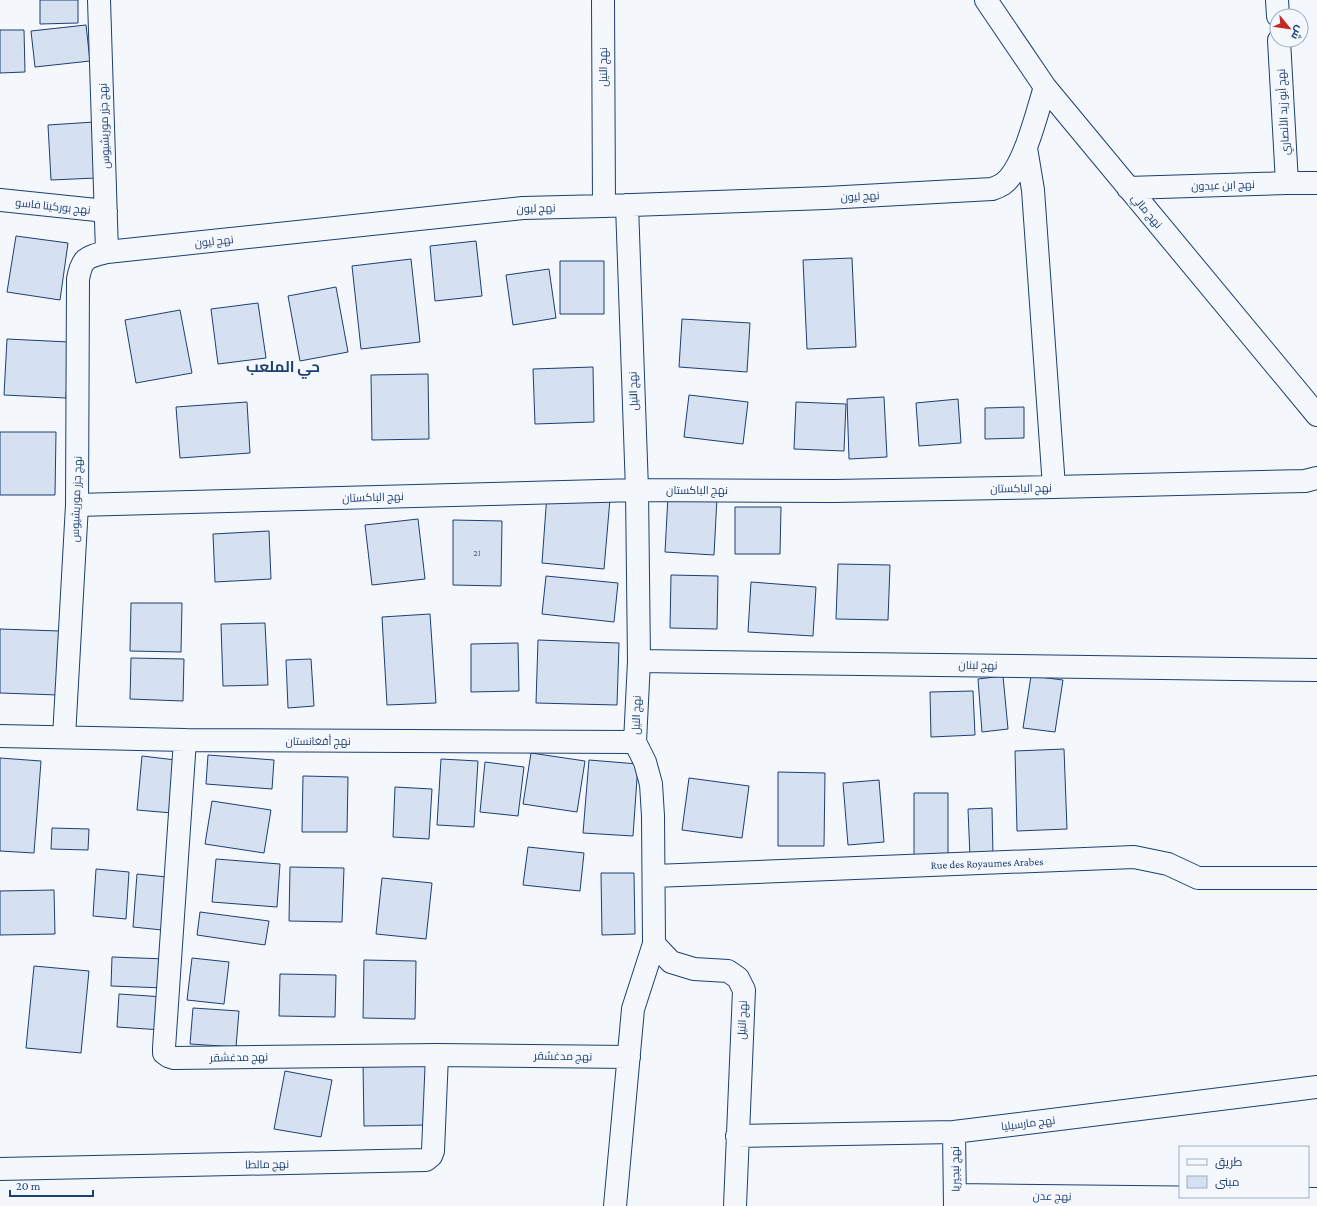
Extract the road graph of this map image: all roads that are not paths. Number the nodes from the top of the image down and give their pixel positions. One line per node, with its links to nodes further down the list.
1 (99, 0): 13 (street, نهج جزر موريشيوس)
2 (603, 0): 12 (street, نهج النيل)
3 (986, 0): 5 (street, نهج مالي)
4 (1280, 48): 7 (street, نهج أبو زيد الأنصاري)
5 (1045, 87): 6 (street); 9 (street, نهج مالي)
6 (1026, 148): 11 (street, نهج ليون); 18 (street)
7 (1287, 183): 8 (street, نهج ابن عبدون); 9 (street, نهج ابن عبدون)
8 (1317, 183)
9 (1128, 188): 16 (street, نهج مالي)
10 (0, 200): 13 (street, نهج بوركينا فاسو)
11 (627, 205): 12 (street, نهج ليون); 19 (street, نهج النيل)
12 (604, 206): 14 (street, نهج ليون)
13 (106, 211): 14 (street, نهج جزر موريشيوس)
14 (107, 252): 15 (street, نهج ليون)
15 (84, 261): 20 (street, نهج جزر موريشيوس)
16 (1317, 415)
17 (1317, 478): 18 (street, نهج الباكستان)
18 (1054, 487): 19 (street, نهج الباكستان)
19 (637, 490): 20 (street, نهج الباكستان); 21 (street, نهج النيل)
20 (77, 505): 24 (street, نهج جزر موريشيوس)
21 (639, 661): 22 (street, نهج لبنان); 26 (street, نهج النيل)
22 (1317, 670)
23 (0, 736): 24 (street, نهج أفغانستان)
24 (64, 737): 25 (street, نهج أفغانستان)
25 (184, 740): 26 (street, نهج أفغانستان); 30 (street, نهج مدغشقر)
26 (635, 742): 27 (street, نهج النيل)
27 (654, 876): 28 (street, Rue des Royaumes Arabes); 29 (street, نهج النيل)
28 (1317, 878)
29 (654, 944): 31 (street); 34 (street, نهج النيل)
30 (438, 1055): 31 (street, نهج مدغشقر); 35 (street, نهج مالطا)
31 (628, 1057): 38 (street)
32 (1317, 1087): 33 (street, نهج مارسيليا)
33 (954, 1132): 34 (street, نهج مارسيليا); 37 (street, نهج نيجيريا)
34 (737, 1136): 39 (street, نهج النيل)
35 (0, 1169)
36 (1317, 1199): 37 (street, نهج عدن)
37 (955, 1200)
38 (615, 1206)
39 (735, 1206)

